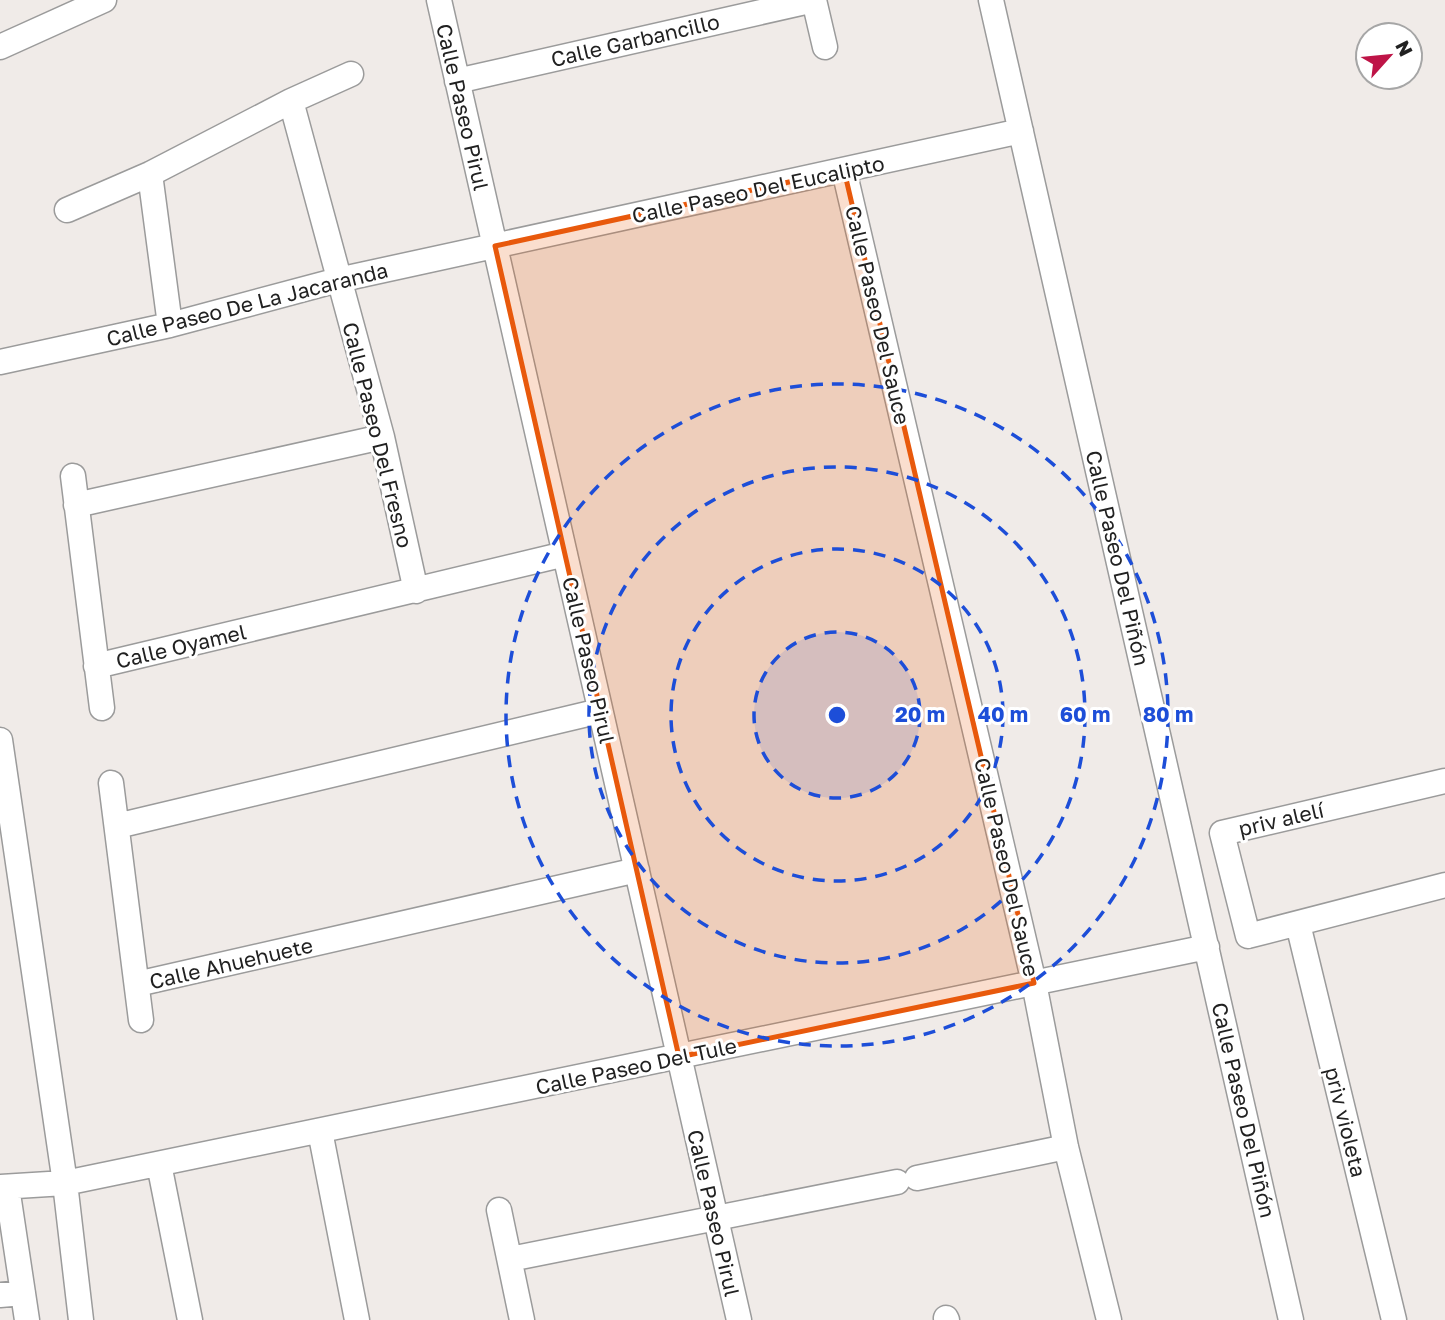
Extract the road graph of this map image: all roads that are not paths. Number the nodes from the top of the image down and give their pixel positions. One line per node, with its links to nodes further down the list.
1 (104, 0): 4 (street)
2 (439, 0): 7 (street, Calle Paseo Pirul)
3 (991, 0): 9 (street, Calle Paseo Del Piñón)
4 (0, 47)
5 (825, 47): 7 (street, Calle Garbancillo)
6 (351, 74): 8 (street)
7 (457, 81): 13 (street, Calle Paseo Pirul)
8 (291, 101): 11 (street); 14 (street, Calle Paseo Del Fresno)
9 (1021, 131): 10 (street, Calle Paseo Del Eucalipto); 32 (street, Calle Paseo Del Piñón)
10 (844, 170): 13 (street, Calle Paseo Del Eucalipto); 33 (street, Calle Paseo Del Sauce)
11 (150, 174): 12 (street); 15 (street)
12 (67, 210)
13 (495, 246): 14 (street, Calle Paseo De La Jacaranda); 20 (street, Calle Paseo Pirul)
14 (338, 280): 15 (street, Calle Paseo De La Jacaranda); 17 (street, Calle Paseo Del Fresno)
15 (170, 325): 16 (street, Calle Paseo De La Jacaranda)
16 (0, 362)
17 (382, 437): 19 (street); 21 (street, Calle Paseo Del Fresno)
18 (73, 476): 19 (street, Calle Oyamel)
19 (76, 505): 22 (street, Calle Oyamel)
20 (565, 554): 21 (street, Calle Oyamel); 24 (street, Calle Paseo Pirul)
21 (416, 591): 22 (street, Calle Oyamel)
22 (96, 666): 23 (street)
23 (102, 708)
24 (600, 711): 28 (street); 29 (street, Calle Paseo Pirul)
25 (0, 740): 40 (street)
26 (1445, 781): 31 (street, priv alelí)
27 (111, 783): 28 (street, Calle Ahuehuete)
28 (117, 826): 34 (street, Calle Ahuehuete)
29 (637, 870): 34 (street, Calle Ahuehuete); 36 (street, Calle Paseo Pirul)
30 (1445, 885): 31 (street)
31 (1298, 924): 54 (street, priv violeta)
32 (1207, 947): 33 (street, Calle Paseo Del Tule); 53 (street, Calle Paseo Del Piñón)
33 (1034, 983): 36 (street, Calle Paseo Del Tule); 38 (street, Calle Paseo Del Sauce)
34 (136, 984): 35 (street)
35 (141, 1020)
36 (679, 1057): 37 (street, Calle Paseo Del Tule); 43 (street, Calle Paseo Pirul)
37 (320, 1131): 39 (street, Calle Paseo Del Tule); 49 (street)
38 (1066, 1147): 43 (street); 52 (street, Calle Paseo Del Sauce)
39 (159, 1164): 40 (street, Calle Paseo Del Tule); 48 (street)
40 (65, 1183): 41 (street, Calle Paseo Del Tule); 47 (street)
41 (4, 1187): 45 (street)
42 (499, 1210): 44 (street)
43 (715, 1218): 44 (street); 51 (street, Calle Paseo Pirul)
44 (510, 1259): 50 (street)
45 (11, 1294): 46 (street)
46 (27, 1320)
47 (81, 1320)
48 (190, 1320)
49 (357, 1320)
50 (522, 1320)
51 (738, 1320)
52 (1109, 1320)
53 (1291, 1320)
54 (1394, 1320)

